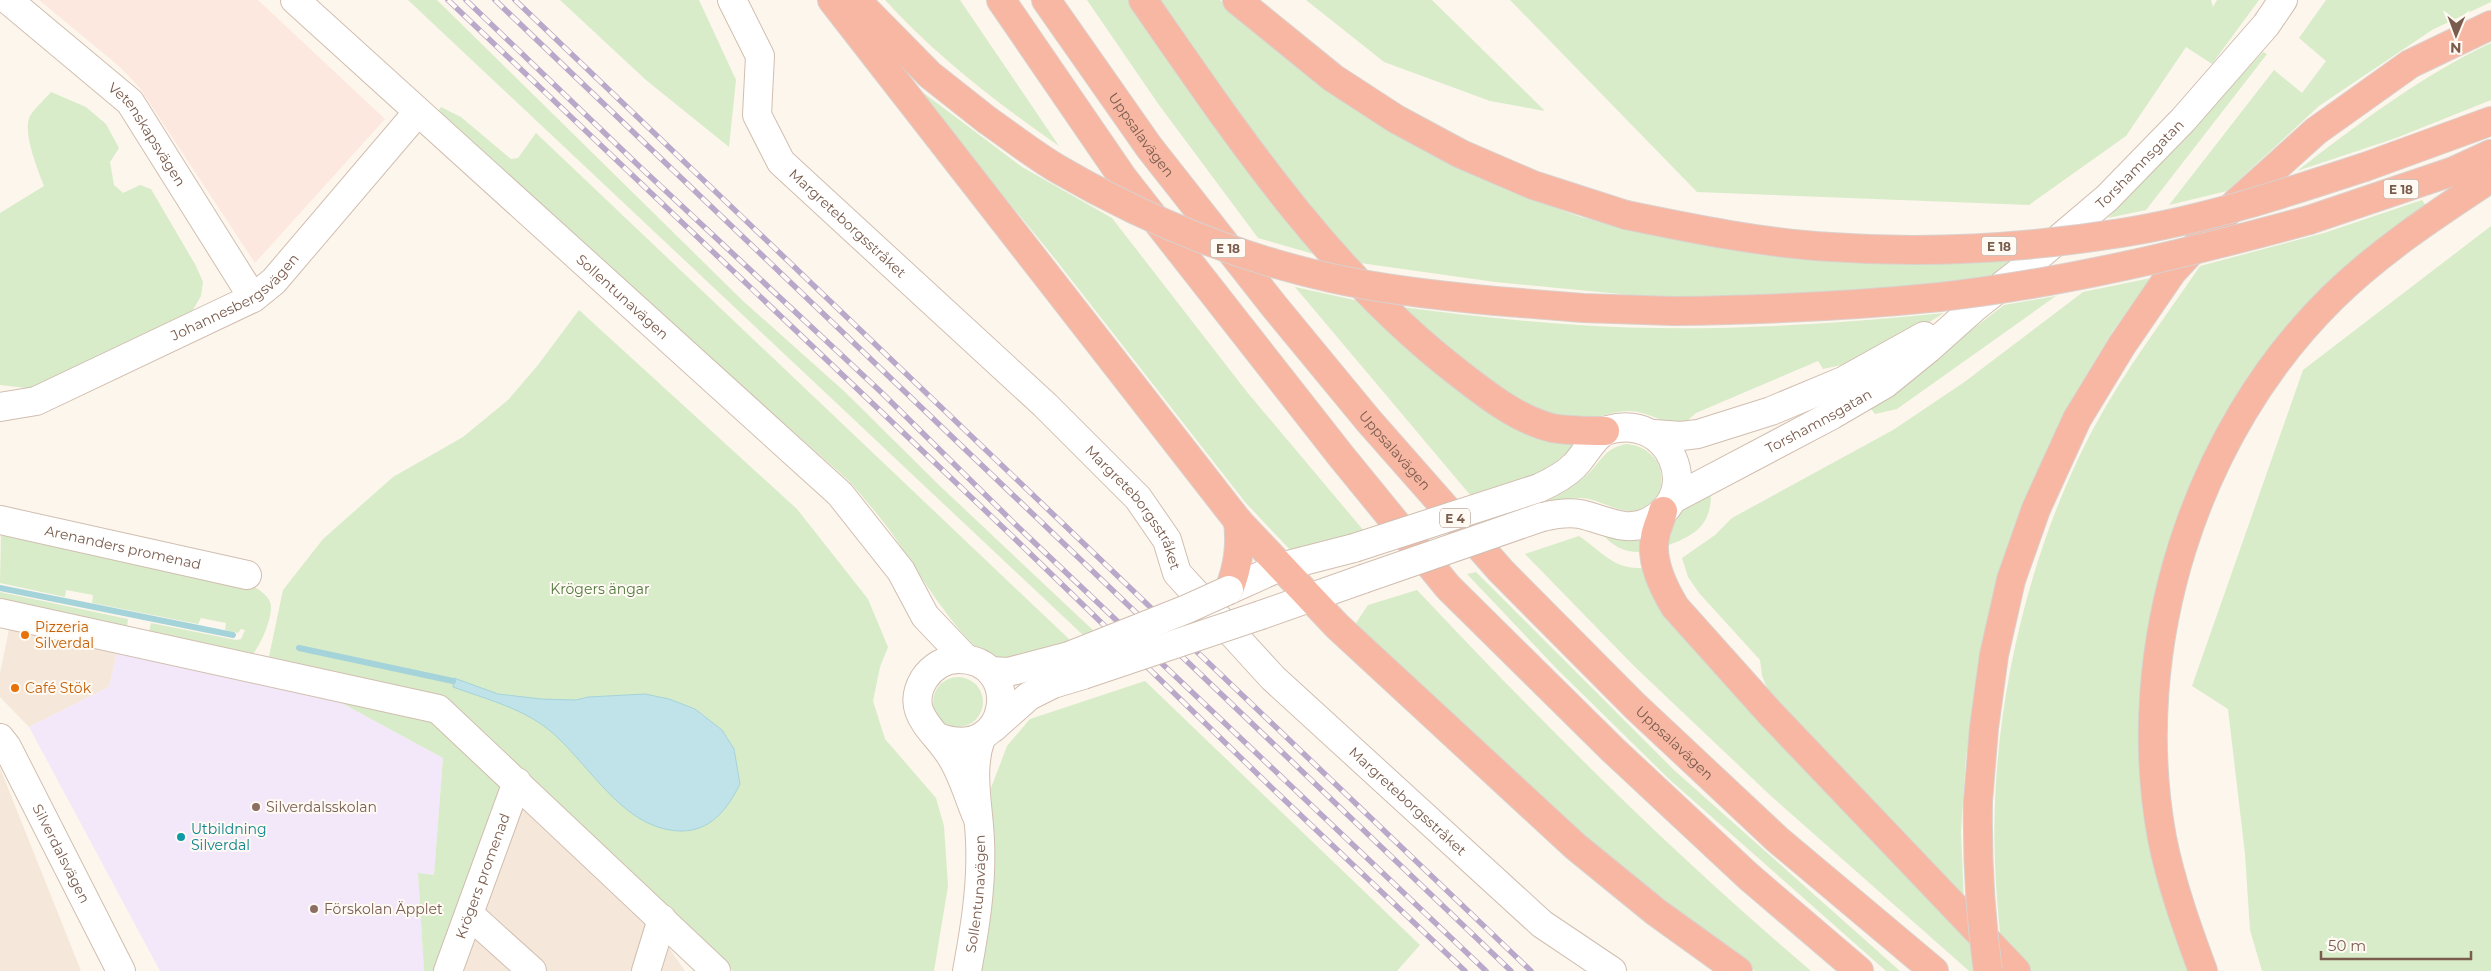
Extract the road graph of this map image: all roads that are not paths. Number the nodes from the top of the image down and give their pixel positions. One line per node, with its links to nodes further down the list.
1 (8, 0): 16 (street, Vetenskapsvägen)
2 (295, 0): 12 (street, Sollentunavägen)
3 (732, 0): 46 (street, Margreteborgsstråket)
4 (832, 0): 23 (highway)
5 (856, 0): 14 (highway, E 18, bridge)
6 (1001, 0): 48 (highway)
7 (1046, 0): 49 (highway, Uppsalavägen / E 4)
8 (1143, 0): 19 (highway)
9 (1237, 0): 13 (highway, E 18, bridge)
10 (2283, 0): 17 (street, Torshamnsgatan)
11 (2491, 26): 50 (highway, bridge)
12 (417, 112): 16 (street, Johannesbergsvägen); 29 (street, Sollentunavägen)
13 (2491, 121)
14 (2491, 154)
15 (2491, 178): 52 (highway)
16 (253, 298): 18 (street, Johannesbergsvägen)
17 (1975, 307): 20 (street, Torshamnsgatan); 21 (street, Torshamnsgatan)
18 (1, 414)
19 (1605, 431): 20 (street, Torshamnsgatan); 24 (street, bridge)
20 (1654, 434): 21 (street)
21 (1668, 505): 27 (street, Torshamnsgatan, bridge); 51 (highway)
22 (0, 520): 25 (street, Arenanders promenad)
23 (1238, 521): 24 (highway); 26 (highway)
24 (1280, 567): 26 (street); 27 (highway)
25 (247, 575)
26 (1228, 590): 31 (street, bridge)
27 (1309, 598): 31 (street, Torshamnsgatan, bridge); 47 (highway)
28 (0, 613): 36 (street)
29 (925, 616): 30 (street, Sollentunavägen); 32 (street, Sollentunavägen)
30 (978, 665): 31 (street); 32 (street); 33 (street, Sollentunavägen)
31 (1076, 666): 33 (street)
32 (928, 673): 34 (street, Sollentunavägen)
33 (986, 733): 34 (street); 37 (street, Sollentunavägen)
34 (938, 737): 37 (street, Sollentunavägen)
35 (0, 738): 40 (street, Silverdalsvägen)
36 (517, 782): 38 (street, Krögers promenad); 39 (street)
37 (977, 817): 45 (street, Sollentunavägen)
38 (470, 915): 41 (street, Krögers promenad); 42 (street)
39 (662, 919): 43 (street); 44 (street)
40 (121, 971)
41 (448, 971)
42 (532, 971)
43 (646, 971)
44 (716, 971)
45 (967, 971)
46 (1612, 971)
47 (1738, 971)
48 (1859, 971)
49 (1934, 971)
50 (1988, 971)
51 (2016, 971)
52 (2203, 971)

